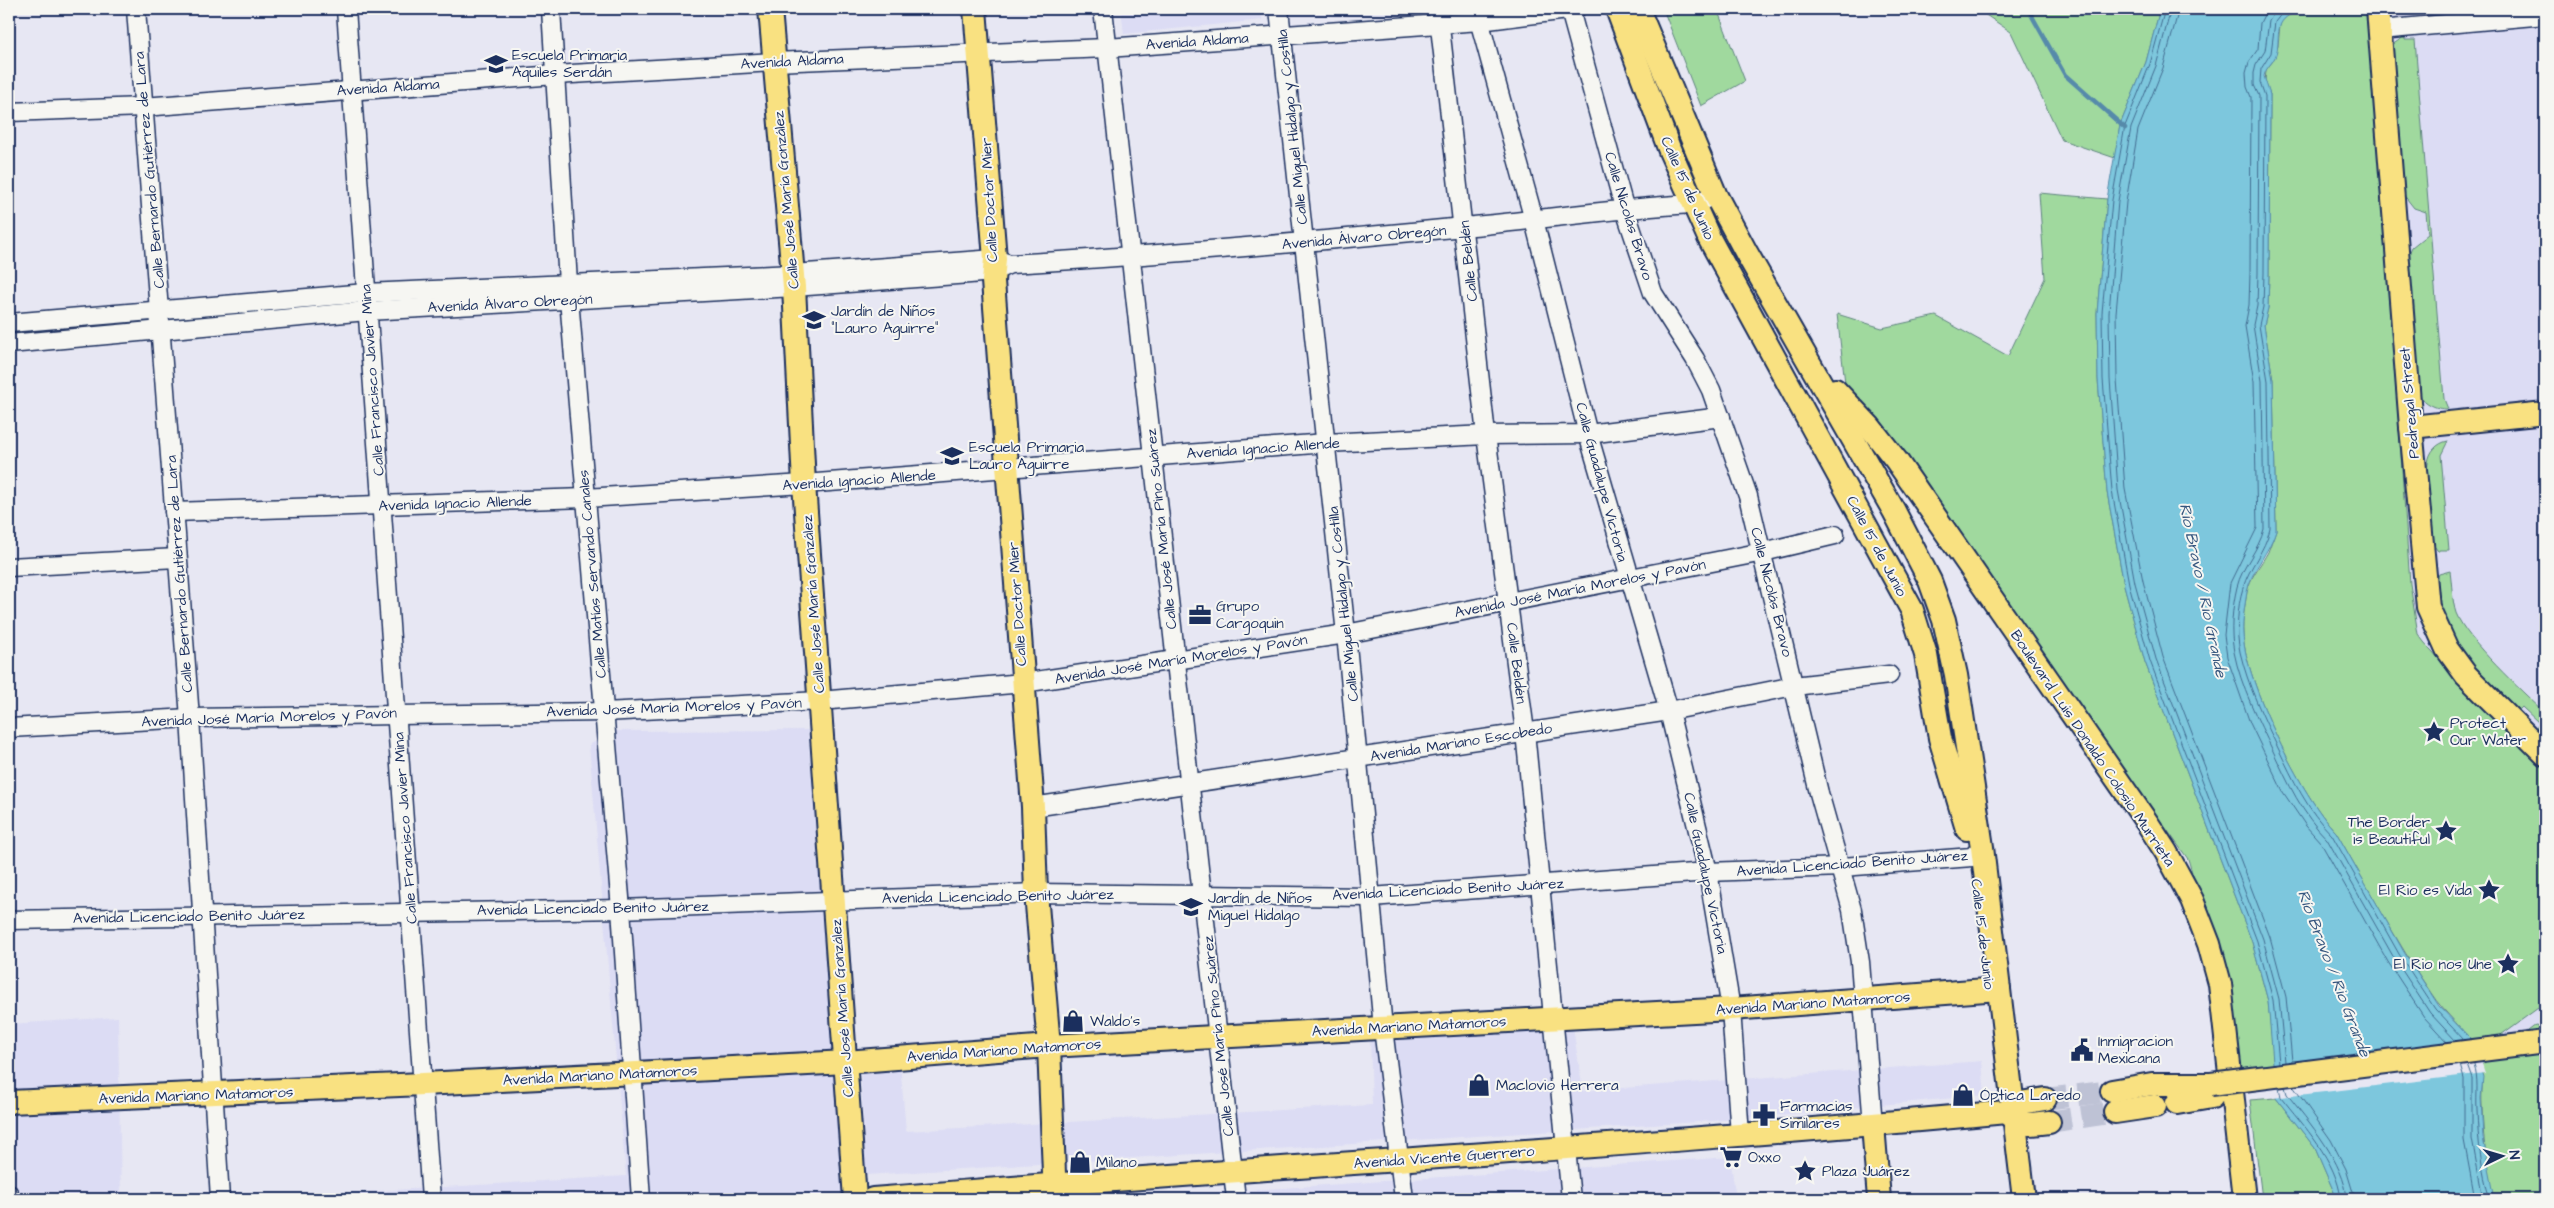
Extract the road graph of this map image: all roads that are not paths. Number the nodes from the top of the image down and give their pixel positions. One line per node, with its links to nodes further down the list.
1 (136, 9): 21 (street, Calle Bernardo Gutiérrez de Lara)
2 (346, 9): 20 (street, Calle Francisco Javier Mina)
3 (551, 9): 19 (street, Calle Matías Servando Canales)
4 (770, 9): 18 (main road, Calle José María González)
5 (975, 9): 17 (main road, Calle Doctor Mier)
6 (1103, 9): 16 (street, Calle José María Pino Suárez)
7 (1279, 9): 15 (street, Calle Miguel Hidalgo y Costilla)
8 (1617, 9): 24 (main road, Calle 15 de Junio)
9 (1638, 9): 23 (main road, Calle 15 de Junio)
10 (1573, 10): 11 (street, Avenida Aldama); 25 (street, Calle Nicolás Bravo)
11 (1478, 15): 13 (street, Avenida Aldama); 26 (street, Calle Guadalupe Victoria)
12 (2545, 15): 14 (street)
13 (1438, 16): 15 (street, Avenida Aldama); 27 (street, Calle Beldén)
14 (2379, 19): 43 (main road, Pedregal Street)
15 (1281, 35): 16 (street, Avenida Aldama); 28 (street, Calle Miguel Hidalgo y Costilla)
16 (1107, 48): 17 (street, Avenida Aldama); 29 (street, Calle José María Pino Suárez)
17 (978, 54): 18 (street, Avenida Aldama); 30 (main road, Calle Doctor Mier)
18 (774, 62): 19 (street, Avenida Aldama); 31 (main road, Calle José María González)
19 (555, 75): 20 (street, Avenida Aldama); 32 (street, Calle Matías Servando Canales)
20 (352, 90): 21 (street, Avenida Aldama); 33 (street, Calle Francisco Javier Mina)
21 (143, 107): 22 (street, Avenida Aldama); 35 (street, Calle Bernardo Gutiérrez de Lara)
22 (9, 112)
23 (1716, 196): 24 (street, Avenida Álvaro Obregón); 40 (main road, Calle 15 de Junio)
24 (1693, 204): 25 (street, Avenida Álvaro Obregón); 34 (main road, Calle 15 de Junio)
25 (1624, 207): 26 (street, Avenida Álvaro Obregón); 42 (street, Calle Nicolás Bravo)
26 (1534, 220): 27 (street, Avenida Álvaro Obregón); 44 (street, Calle Guadalupe Victoria)
27 (1464, 227): 28 (street, Avenida Álvaro Obregón); 45 (street, Calle Beldén)
28 (1304, 243): 29 (street, Avenida Álvaro Obregón); 46 (street, Calle Miguel Hidalgo y Costilla)
29 (1132, 256): 30 (street, Avenida Álvaro Obregón); 47 (street, Calle José María Pino Suárez)
30 (999, 265): 31 (street, Avenida Álvaro Obregón); 48 (main road, Calle Doctor Mier)
31 (793, 280): 32 (street, Avenida Álvaro Obregón); 49 (main road, Calle José María González)
32 (569, 292): 33 (street, Avenida Álvaro Obregón); 36 (street, Avenida Álvaro Obregón); 51 (street, Calle Matías Servando Canales)
33 (366, 293): 35 (street, Avenida Álvaro Obregón); 36 (street, Calle Francisco Javier Mina)
34 (1748, 310): 40 (main road); 77 (main road, Calle 15 de Junio)
35 (160, 311): 37 (street, Avenida Álvaro Obregón); 38 (street, Calle Bernardo Gutiérrez de Lara)
36 (368, 311): 38 (street, Avenida Álvaro Obregón); 52 (street, Calle Francisco Javier Mina)
37 (9, 323)
38 (162, 329): 39 (street, Avenida Álvaro Obregón); 54 (street, Calle Bernardo Gutiérrez de Lara)
39 (9, 344)
40 (1814, 368): 50 (main road, Boulevard Luis Donaldo Colosio Murrieta); 53 (main road, Calle 15 de Junio)
41 (2545, 414): 43 (main road)
42 (1721, 417): 44 (street, Avenida Ignacio Allende); 56 (street, Calle Nicolás Bravo)
43 (2411, 427): 73 (main road, Pedregal Street)
44 (1588, 434): 45 (street, Avenida Ignacio Allende); 59 (street, Calle Guadalupe Victoria)
45 (1486, 435): 46 (street, Avenida Ignacio Allende); 60 (street, Calle Beldén)
46 (1326, 443): 47 (street, Avenida Ignacio Allende); 61 (street, Calle Miguel Hidalgo y Costilla)
47 (1154, 457): 48 (street, Avenida Ignacio Allende); 62 (street, Calle José María Pino Suárez)
48 (1008, 470): 49 (street, Avenida Ignacio Allende); 64 (main road, Calle Doctor Mier)
49 (804, 484): 51 (street, Avenida Ignacio Allende); 66 (main road, Calle José María González)
50 (1920, 495): 53 (main road); 125 (main road, Boulevard Luis Donaldo Colosio Murrieta)
51 (586, 498): 52 (street, Avenida Ignacio Allende); 68 (street, Calle Matías Servando Canales)
52 (382, 506): 54 (street, Avenida Ignacio Allende); 69 (street, Calle Francisco Javier Mina)
53 (1894, 511): 77 (main road, Calle 15 de Junio)
54 (174, 512): 57 (street, Calle Bernardo Gutiérrez de Lara)
55 (1835, 535): 56 (street, Avenida José María Morelos y Pavón)
56 (1762, 552): 59 (street, Avenida José María Morelos y Pavón); 65 (street, Calle Nicolás Bravo)
57 (177, 558): 58 (street); 70 (street, Calle Bernardo Gutiérrez de Lara)
58 (9, 567)
59 (1629, 578): 60 (street, Avenida José María Morelos y Pavón); 67 (street, Calle Guadalupe Victoria)
60 (1509, 602): 61 (street, Avenida José María Morelos y Pavón); 72 (street, Calle Beldén)
61 (1346, 634): 62 (street, Avenida José María Morelos y Pavón); 74 (street, Calle Miguel Hidalgo y Costilla)
62 (1176, 661): 64 (street, Avenida José María Morelos y Pavón); 75 (street, Calle José María Pino Suárez)
63 (1890, 675): 65 (street, Avenida Mariano Escobedo)
64 (1023, 683): 66 (street, Avenida José María Morelos y Pavón); 76 (main road, Calle Doctor Mier)
65 (1794, 686): 67 (street, Avenida Mariano Escobedo); 78 (street, Calle Nicolás Bravo)
66 (820, 701): 68 (street, Avenida José María Morelos y Pavón); 84 (main road, Calle José María González)
67 (1670, 711): 72 (street, Avenida Mariano Escobedo); 79 (street, Calle Guadalupe Victoria)
68 (604, 712): 69 (street, Avenida José María Morelos y Pavón); 85 (street, Calle Matías Servando Canales)
69 (396, 713): 70 (street, Avenida José María Morelos y Pavón); 86 (street, Calle Francisco Javier Mina)
70 (190, 718): 71 (street, Avenida José María Morelos y Pavón); 87 (street, Calle Bernardo Gutiérrez de Lara)
71 (9, 728)
72 (1525, 732): 74 (street, Avenida Mariano Escobedo); 80 (street, Calle Beldén)
73 (2545, 754)
74 (1359, 758): 75 (street, Avenida Mariano Escobedo); 83 (street, Calle Miguel Hidalgo y Costilla)
75 (1189, 783): 76 (street, Avenida Mariano Escobedo); 82 (street, Calle José María Pino Suárez)
76 (1032, 807): 81 (main road, Calle Doctor Mier)
77 (1977, 852): 78 (street, Avenida Licenciado Benito Juárez); 89 (main road, Calle 15 de Junio)
78 (1842, 867): 79 (street, Avenida Licenciado Benito Juárez); 90 (street, Calle Nicolás Bravo)
79 (1708, 872): 80 (street, Avenida Licenciado Benito Juárez); 91 (street, Calle Guadalupe Victoria)
80 (1542, 885): 83 (street, Avenida Licenciado Benito Juárez); 92 (street, Calle Beldén)
81 (1036, 893): 82 (street, Avenida Licenciado Benito Juárez); 84 (street, Avenida Licenciado Benito Juárez); 96 (main road, Calle Doctor Mier)
82 (1202, 896): 83 (street, Avenida Licenciado Benito Juárez); 94 (street, Calle José María Pino Suárez)
83 (1372, 897): 93 (street, Calle Miguel Hidalgo y Costilla)
84 (834, 900): 85 (street, Avenida Licenciado Benito Juárez); 98 (main road, Calle José María González)
85 (621, 909): 86 (street, Avenida Licenciado Benito Juárez); 99 (street, Calle Matías Servando Canales)
86 (411, 912): 87 (street, Avenida Licenciado Benito Juárez); 100 (street, Calle Francisco Javier Mina)
87 (203, 916): 88 (street, Avenida Licenciado Benito Juárez); 102 (street, Calle Bernardo Gutiérrez de Lara)
88 (9, 920)
89 (1995, 989): 90 (main road, Avenida Mariano Matamoros); 105 (main road, Calle 15 de Junio)
90 (1863, 999): 91 (main road, Avenida Mariano Matamoros); 107 (street, Calle Nicolás Bravo)
91 (1731, 1009): 92 (main road, Avenida Mariano Matamoros); 108 (street, Calle Guadalupe Victoria)
92 (1553, 1020): 93 (main road, Avenida Mariano Matamoros); 109 (street, Calle Beldén)
93 (1383, 1028): 94 (main road, Avenida Mariano Matamoros); 110 (street, Calle Miguel Hidalgo y Costilla)
94 (1218, 1036): 96 (main road, Avenida Mariano Matamoros); 111 (street, Calle José María Pino Suárez)
95 (2545, 1042): 101 (main road, bridge)
96 (1049, 1046): 98 (main road, Avenida Mariano Matamoros); 112 (main road, Calle Doctor Mier)
97 (2545, 1056): 101 (main road)
98 (846, 1062): 99 (main road, Avenida Mariano Matamoros); 118 (main road, Calle José María González)
99 (632, 1072): 100 (main road, Avenida Mariano Matamoros); 117 (street, Calle Matías Servando Canales)
100 (423, 1084): 102 (main road, Avenida Mariano Matamoros); 116 (street, Calle Francisco Javier Mina)
101 (2212, 1091): 101 (main road)
102 (214, 1094): 104 (main road, Avenida Mariano Matamoros); 115 (street, Calle Bernardo Gutiérrez de Lara)
103 (2045, 1099): 105 (main road)
104 (9, 1102)
105 (2012, 1113): 106 (main road); 107 (main road, Avenida Vicente Guerrero); 124 (main road, Calle 15 de Junio)
106 (2048, 1122)
107 (1873, 1125): 108 (main road, Avenida Vicente Guerrero); 123 (main road, Calle Nicolás Bravo)
108 (1740, 1135): 109 (main road, Avenida Vicente Guerrero)
109 (1566, 1148): 110 (main road, Avenida Vicente Guerrero); 122 (street, Calle Beldén)
110 (1399, 1161): 111 (main road, Avenida Vicente Guerrero); 121 (street, Calle Miguel Hidalgo y Costilla)
111 (1233, 1171): 112 (main road, Avenida Vicente Guerrero); 120 (street, Calle José María Pino Suárez)
112 (1055, 1191): 119 (main road, Avenida Vicente Guerrero)
113 (9, 1194): 114 (street)
114 (9, 1199)
115 (220, 1199)
116 (431, 1199)
117 (641, 1199)
118 (855, 1199)
119 (873, 1199)
120 (1236, 1199)
121 (1404, 1199)
122 (1571, 1199)
123 (1879, 1199)
124 (2024, 1199)
125 (2244, 1199)

